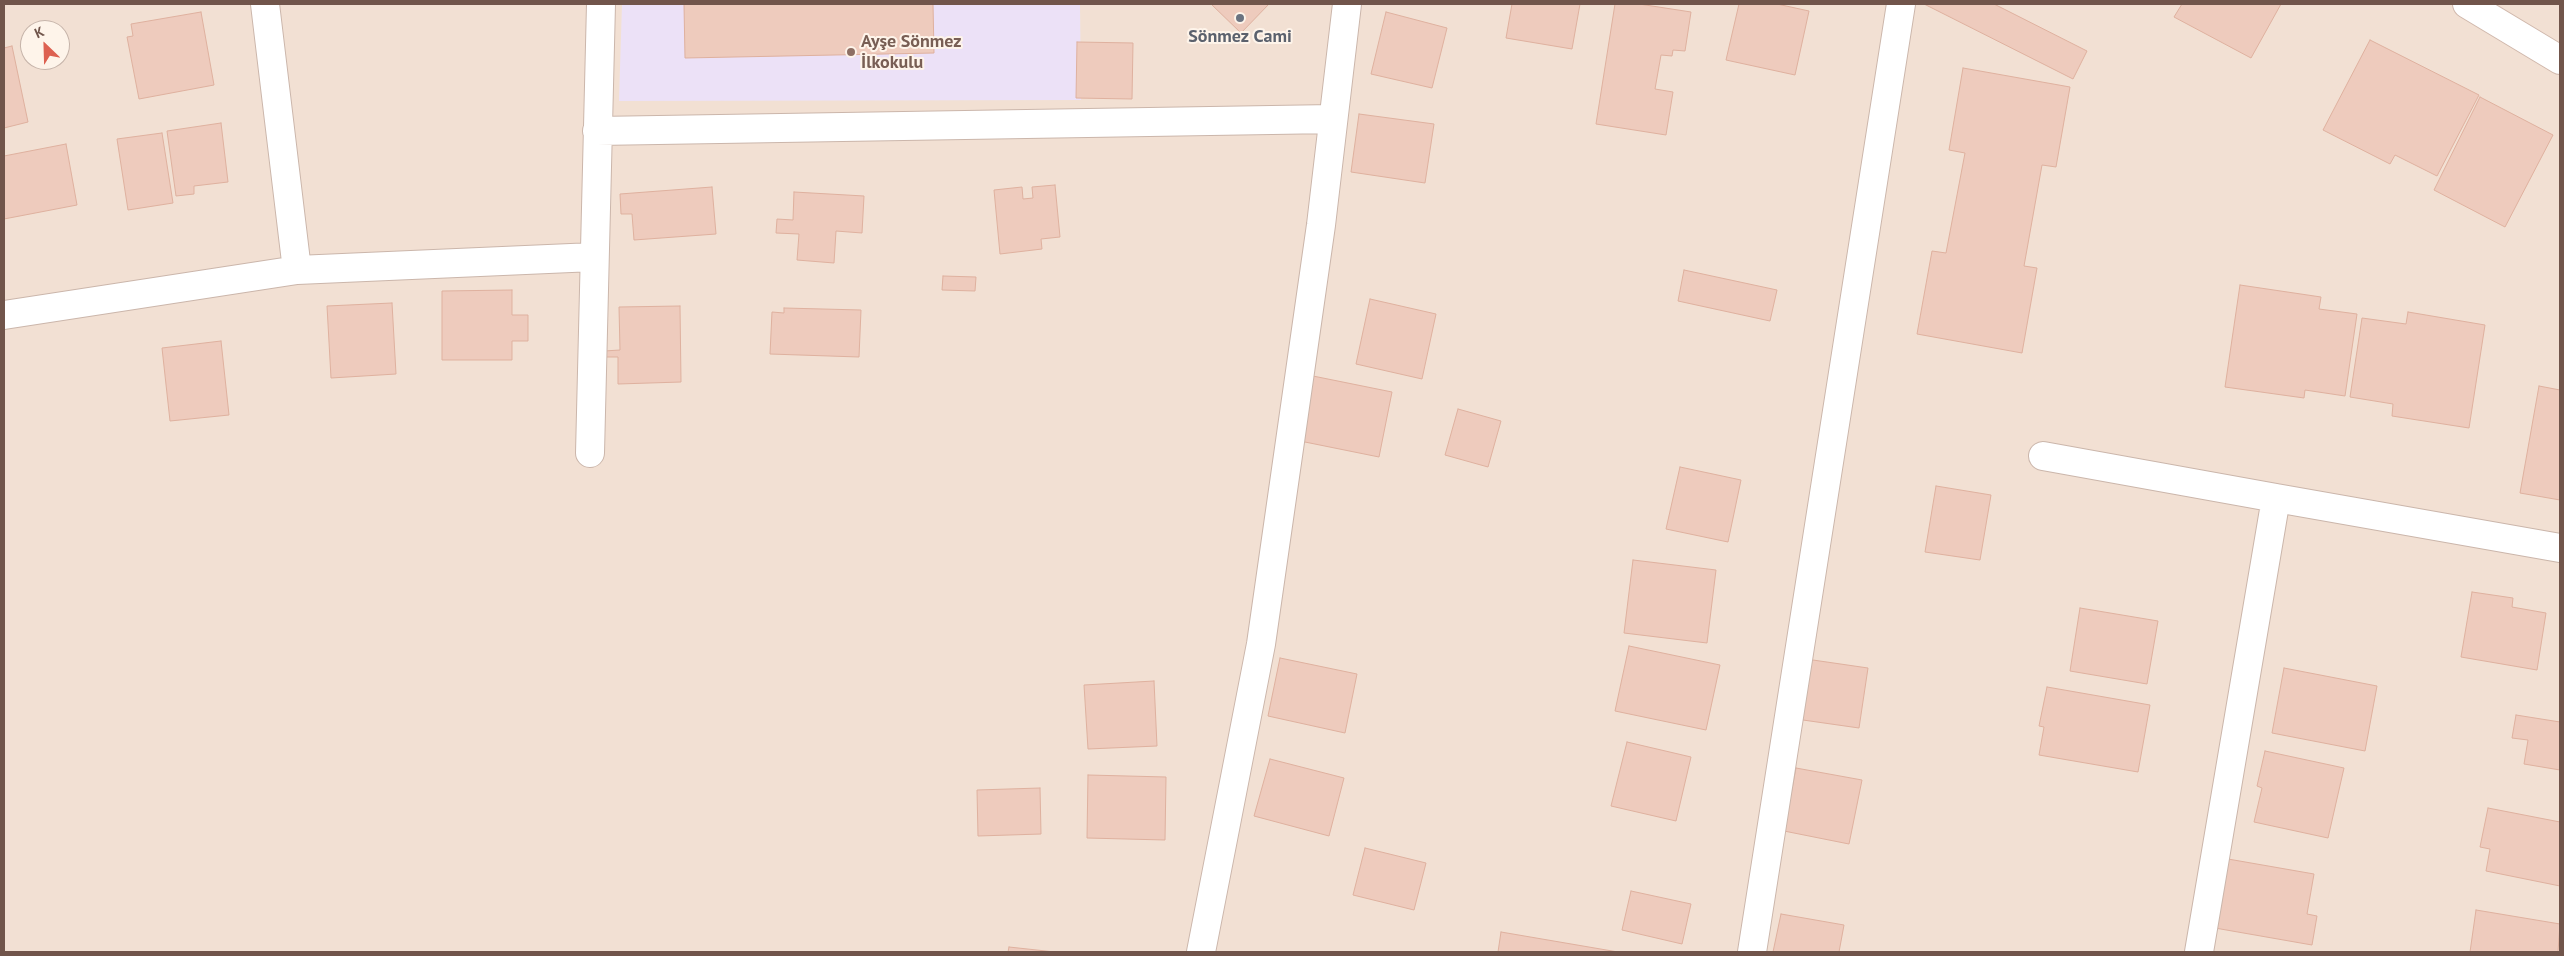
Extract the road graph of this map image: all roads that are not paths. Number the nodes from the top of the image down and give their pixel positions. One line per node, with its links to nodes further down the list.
1 (265, 4): 10 (street)
2 (601, 4): 8 (street)
3 (1347, 4): 7 (street)
4 (1901, 4): 17 (street)
5 (2467, 4): 6 (street)
6 (2560, 60)
7 (1333, 119): 8 (street); 16 (street)
8 (597, 131): 9 (street)
9 (594, 257): 10 (street); 12 (street)
10 (297, 270): 11 (street)
11 (4, 315)
12 (590, 453)
13 (2043, 456): 14 (street)
14 (2276, 498): 15 (street); 18 (street)
15 (2560, 548)
16 (1201, 952)
17 (1752, 952)
18 (2199, 952)

